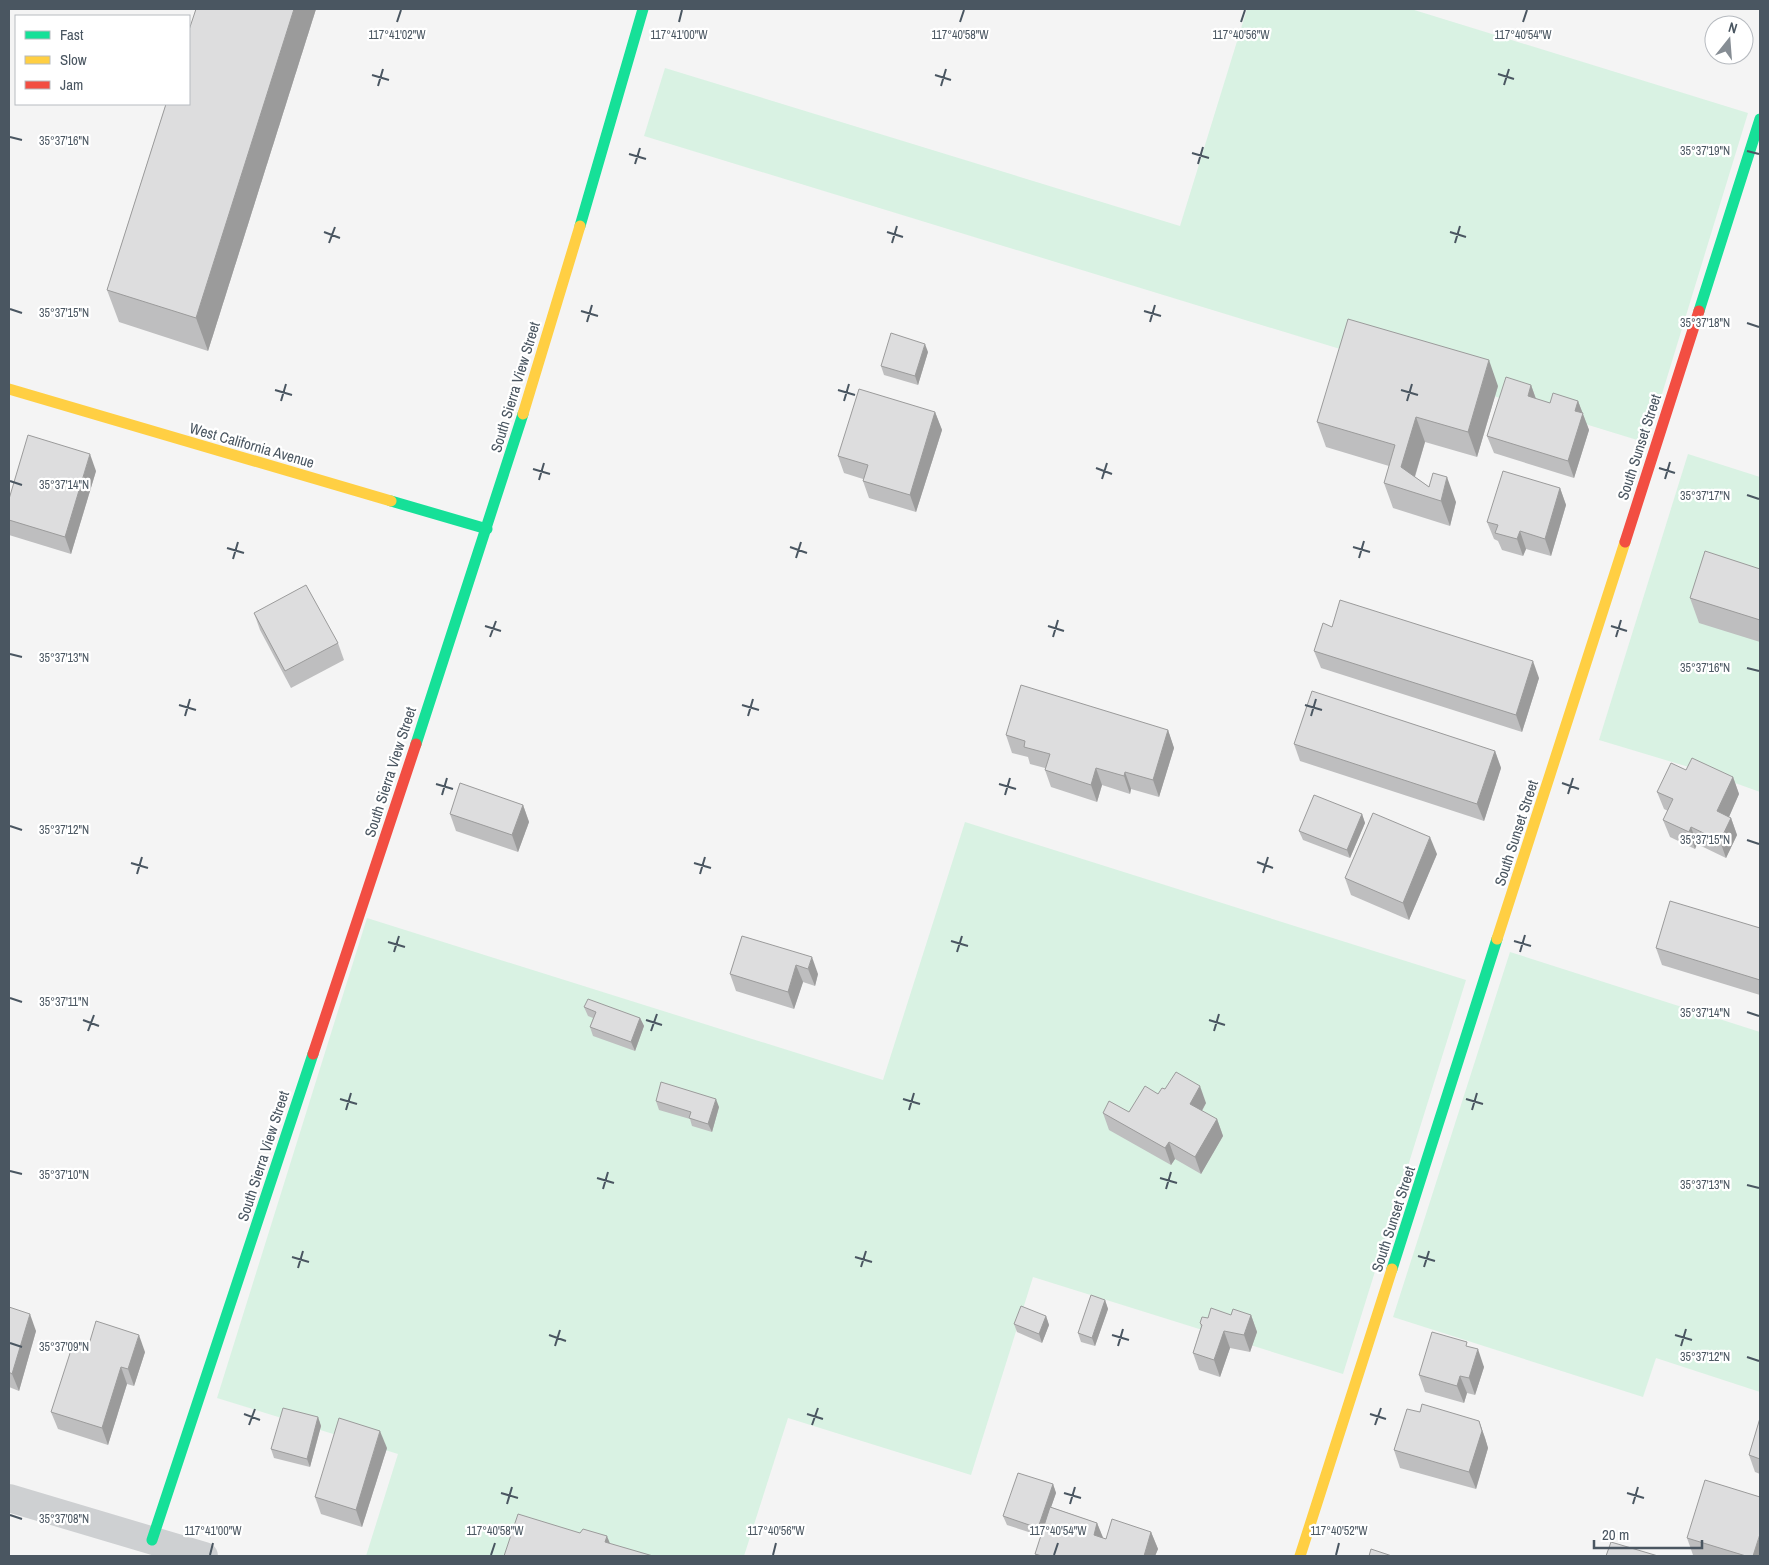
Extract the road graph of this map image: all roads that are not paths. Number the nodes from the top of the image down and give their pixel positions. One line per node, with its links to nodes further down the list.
1 (643, 9): 4 (street, South Sierra View Street)
2 (1760, 119): 8 (street, South Sunset Street)
3 (9, 390): 4 (street, West California Avenue)
4 (487, 529): 6 (street, South Sierra View Street)
5 (9, 1498): 6 (street)
6 (152, 1540): 7 (street)
7 (204, 1556)
8 (1300, 1556)

